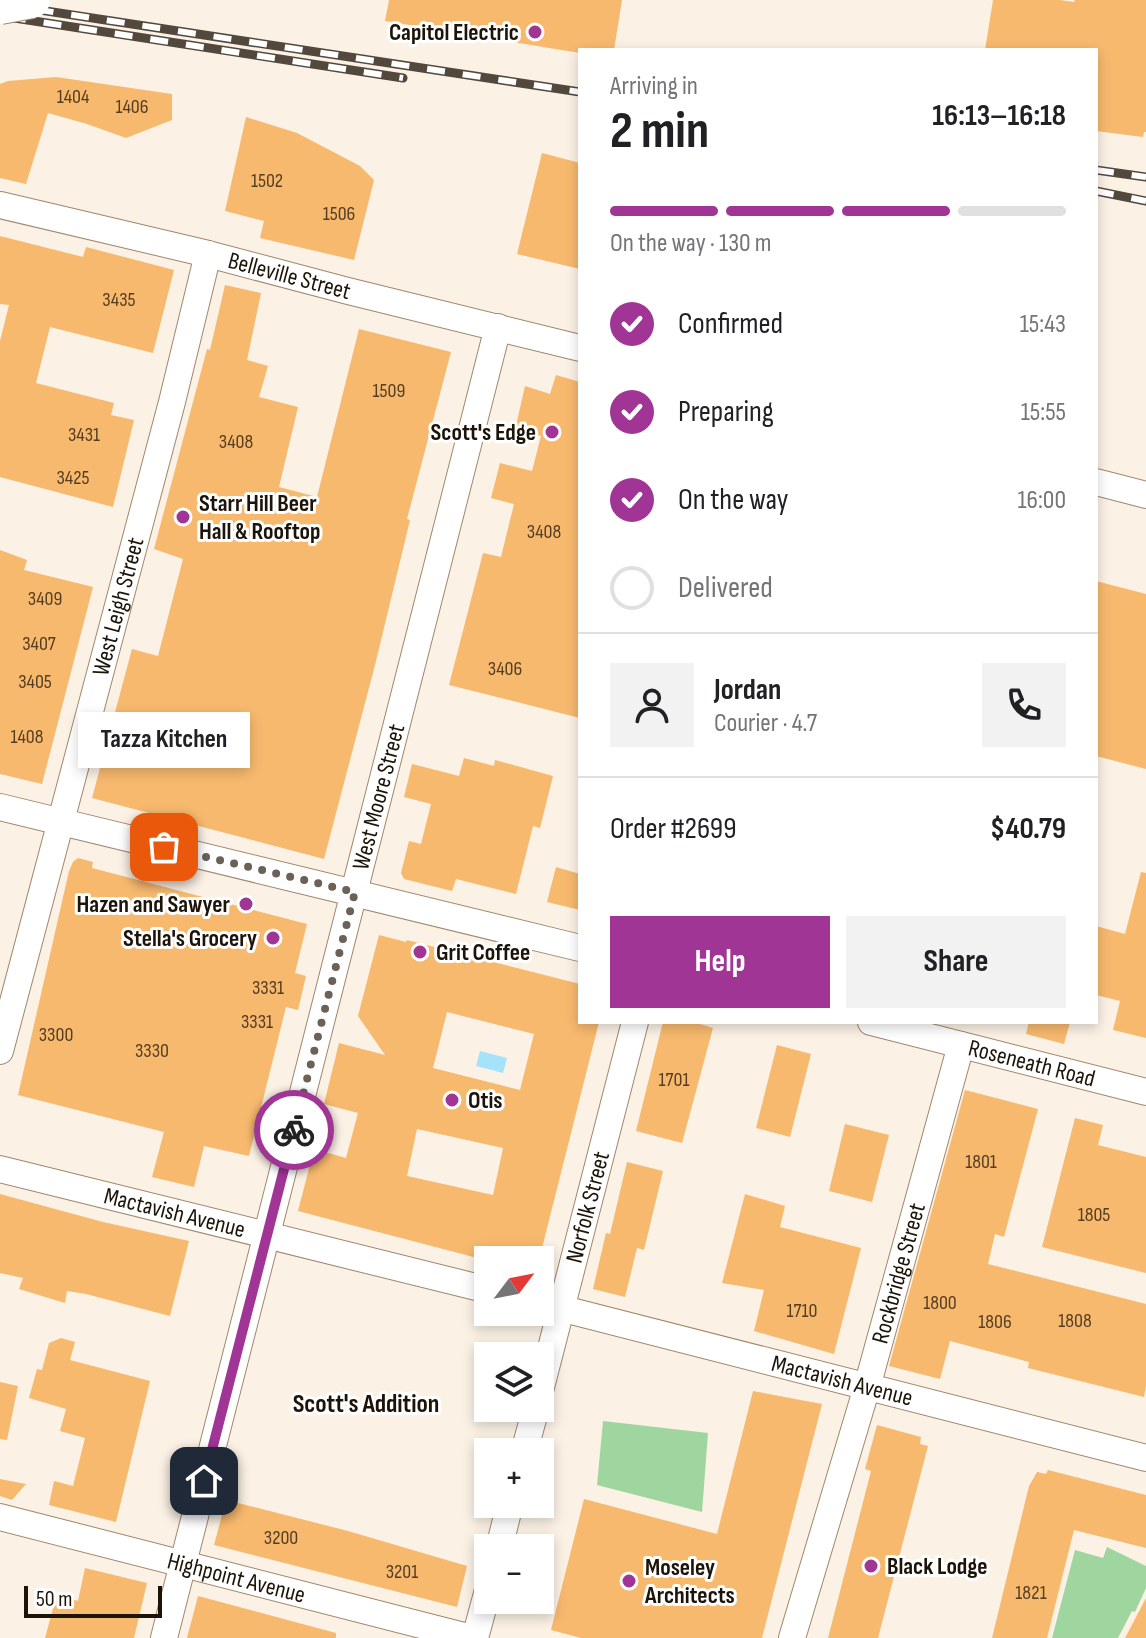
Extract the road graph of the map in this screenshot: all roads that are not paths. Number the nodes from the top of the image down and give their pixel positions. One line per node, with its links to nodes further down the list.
1 (32, 0): 2 (highway, bridge)
2 (0, 6)
3 (0, 205): 4 (street, Belleville Street)
4 (208, 254): 5 (street, Belleville Street); 10 (street, West Leigh Street)
5 (498, 327): 6 (street, Belleville Street); 11 (street, West Moore Street)
6 (578, 347)
7 (1098, 483): 8 (street)
8 (1146, 495)
9 (0, 807): 10 (street)
10 (60, 822): 11 (street); 16 (street, West Leigh Street)
11 (355, 892): 12 (street); 19 (street, West Moore Street)
12 (578, 948)
13 (634, 1024): 21 (street, Norfolk Street)
14 (879, 1024): 15 (street, Roseneath Road)
15 (961, 1045): 17 (street, Roseneath Road); 23 (street, Rockbridge Street)
16 (0, 1051)
17 (1146, 1092)
18 (0, 1169): 19 (street, Mactavish Avenue)
19 (267, 1234): 20 (street, Mactavish Avenue); 26 (street, West Moore Street)
20 (474, 1286)
21 (554, 1295)
22 (554, 1306): 23 (street, Mactavish Avenue)
23 (867, 1387): 24 (street, Mactavish Avenue); 30 (street, Rockbridge Street)
24 (1146, 1458)
25 (0, 1517): 26 (street, Highpoint Avenue)
26 (184, 1563): 28 (street, West Moore Street); 29 (street, Highpoint Avenue)
27 (481, 1614): 29 (street)
28 (164, 1638)
29 (474, 1638)
30 (792, 1638)

